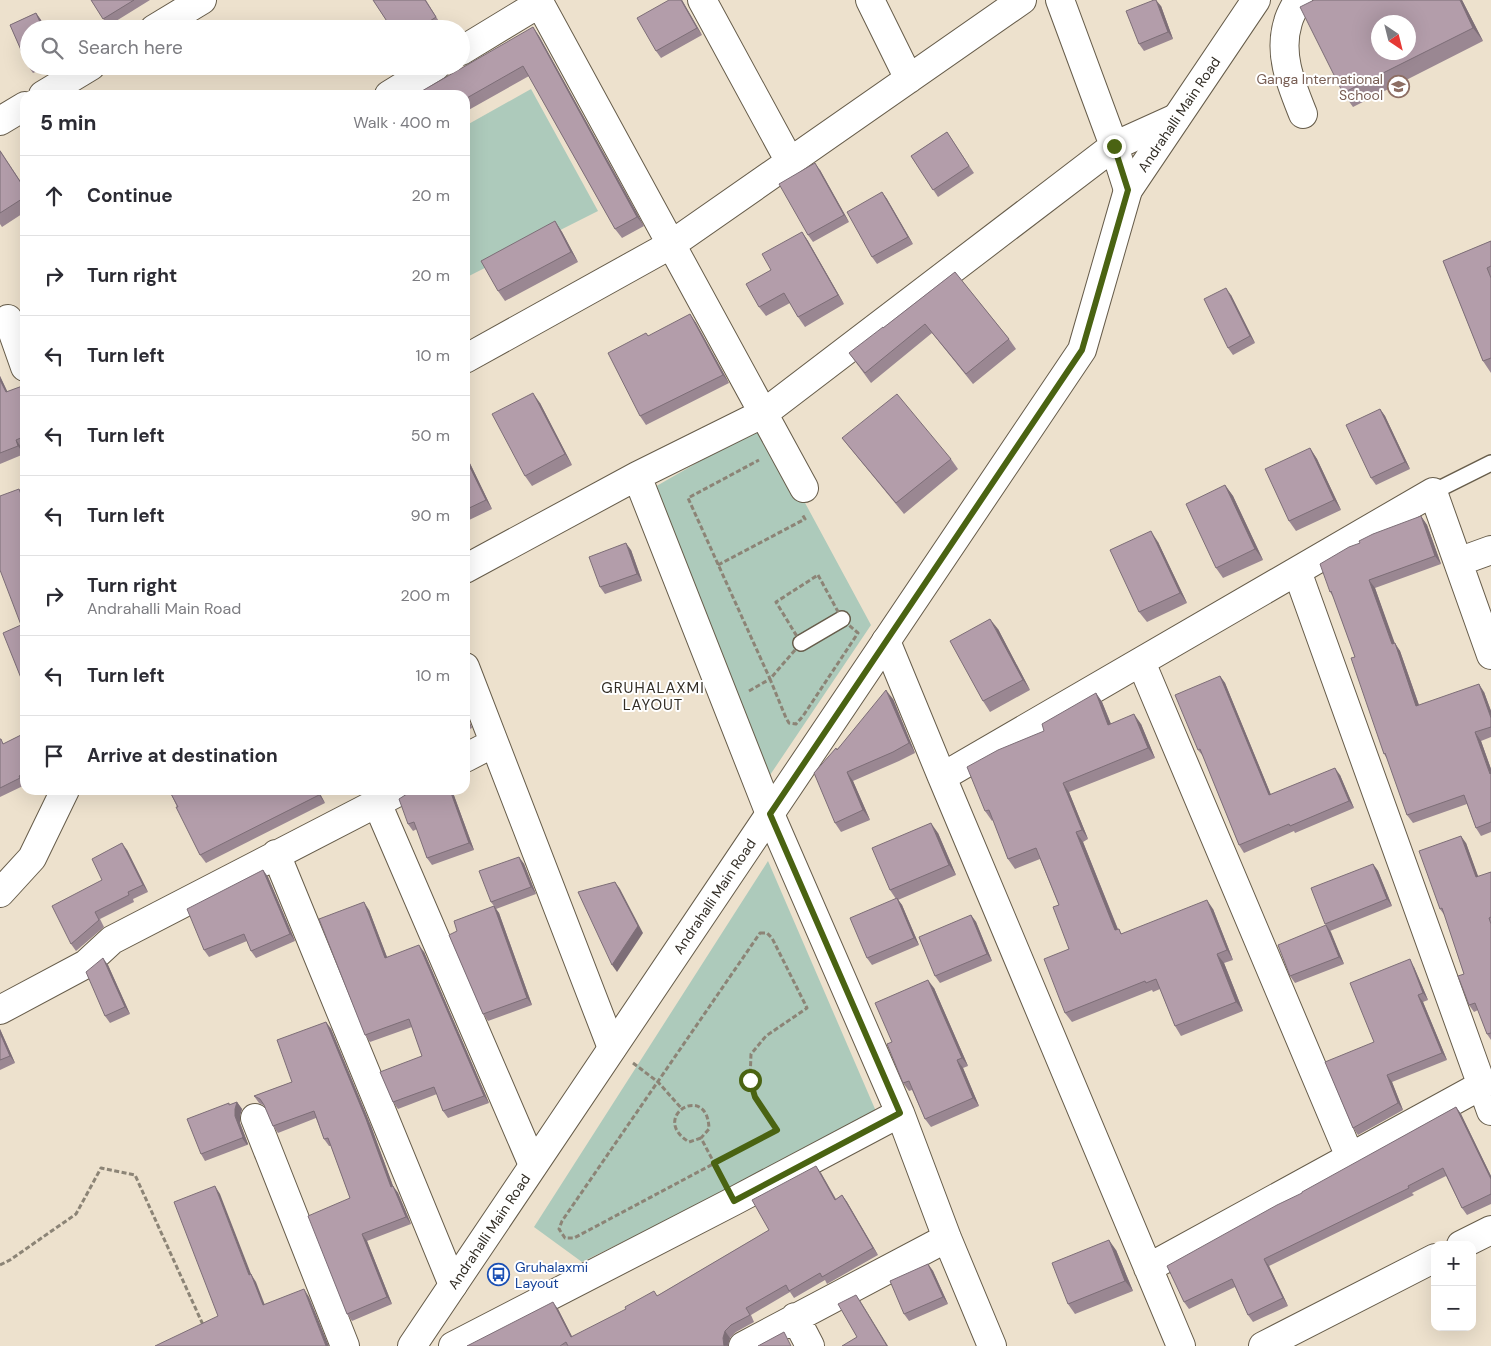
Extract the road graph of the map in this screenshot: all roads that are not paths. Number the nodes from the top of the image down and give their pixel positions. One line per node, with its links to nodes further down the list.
1 (202, 0): 9 (street)
2 (702, 0): 21 (street)
3 (870, 0): 13 (street)
4 (1022, 0): 13 (street)
5 (1060, 0): 20 (street)
6 (1258, 0): 8 (street); 18 (street, Andrahalli Main Road)
7 (539, 2): 10 (street); 23 (street)
8 (1293, 11): 17 (street)
9 (169, 20)
10 (470, 45)
11 (76, 75): 14 (street)
12 (421, 75): 15 (street)
13 (908, 79): 21 (street)
14 (51, 90)
15 (397, 90)
16 (20, 109): 19 (street)
17 (1303, 114)
18 (1176, 118): 20 (street); 22 (street, Andrahalli Main Road)
19 (0, 121)
20 (1114, 146): 22 (street); 27 (street)
21 (790, 162): 23 (street)
22 (1128, 190): 37 (street, Andrahalli Main Road)
23 (672, 244): 26 (street); 27 (street)
24 (11, 317): 25 (street)
25 (20, 349)
26 (470, 356)
27 (764, 414): 29 (street); 31 (street)
28 (1491, 463): 30 (lane)
29 (637, 476): 34 (street); 48 (street)
30 (1433, 492): 33 (street); 35 (street)
31 (802, 499)
32 (1491, 550): 33 (street)
33 (1458, 562): 39 (street)
34 (470, 566)
35 (1296, 571): 40 (street); 53 (street)
36 (842, 619): 38 (lane)
37 (886, 641): 44 (street); 48 (street, Andrahalli Main Road)
38 (801, 643)
39 (1491, 655)
40 (1140, 662): 44 (street); 57 (street)
41 (470, 680): 42 (street)
42 (494, 743): 43 (street); 52 (street)
43 (470, 755)
44 (942, 777): 63 (street)
45 (63, 795): 50 (street)
46 (392, 795): 47 (street)
47 (377, 803): 49 (street); 58 (street)
48 (770, 814): 52 (street, Andrahalli Main Road); 55 (street)
49 (276, 854): 51 (street); 64 (street)
50 (0, 893)
51 (0, 1010)
52 (612, 1048): 58 (street, Andrahalli Main Road)
53 (1482, 1085): 54 (street); 57 (street)
54 (1491, 1111)
55 (900, 1113): 60 (street); 68 (street)
56 (255, 1118): 66 (street)
57 (1350, 1157): 63 (street)
58 (533, 1166): 64 (street, Andrahalli Main Road)
59 (1491, 1230): 61 (street)
60 (947, 1238): 65 (street); 71 (street)
61 (1469, 1241)
62 (1431, 1260): 73 (street)
63 (1148, 1268): 72 (street)
64 (453, 1285): 67 (street, Andrahalli Main Road)
65 (795, 1318): 69 (street); 70 (street)
66 (345, 1346)
67 (412, 1346)
68 (453, 1346)
69 (743, 1346)
70 (810, 1346)
71 (992, 1346)
72 (1181, 1346)
73 (1263, 1346)

